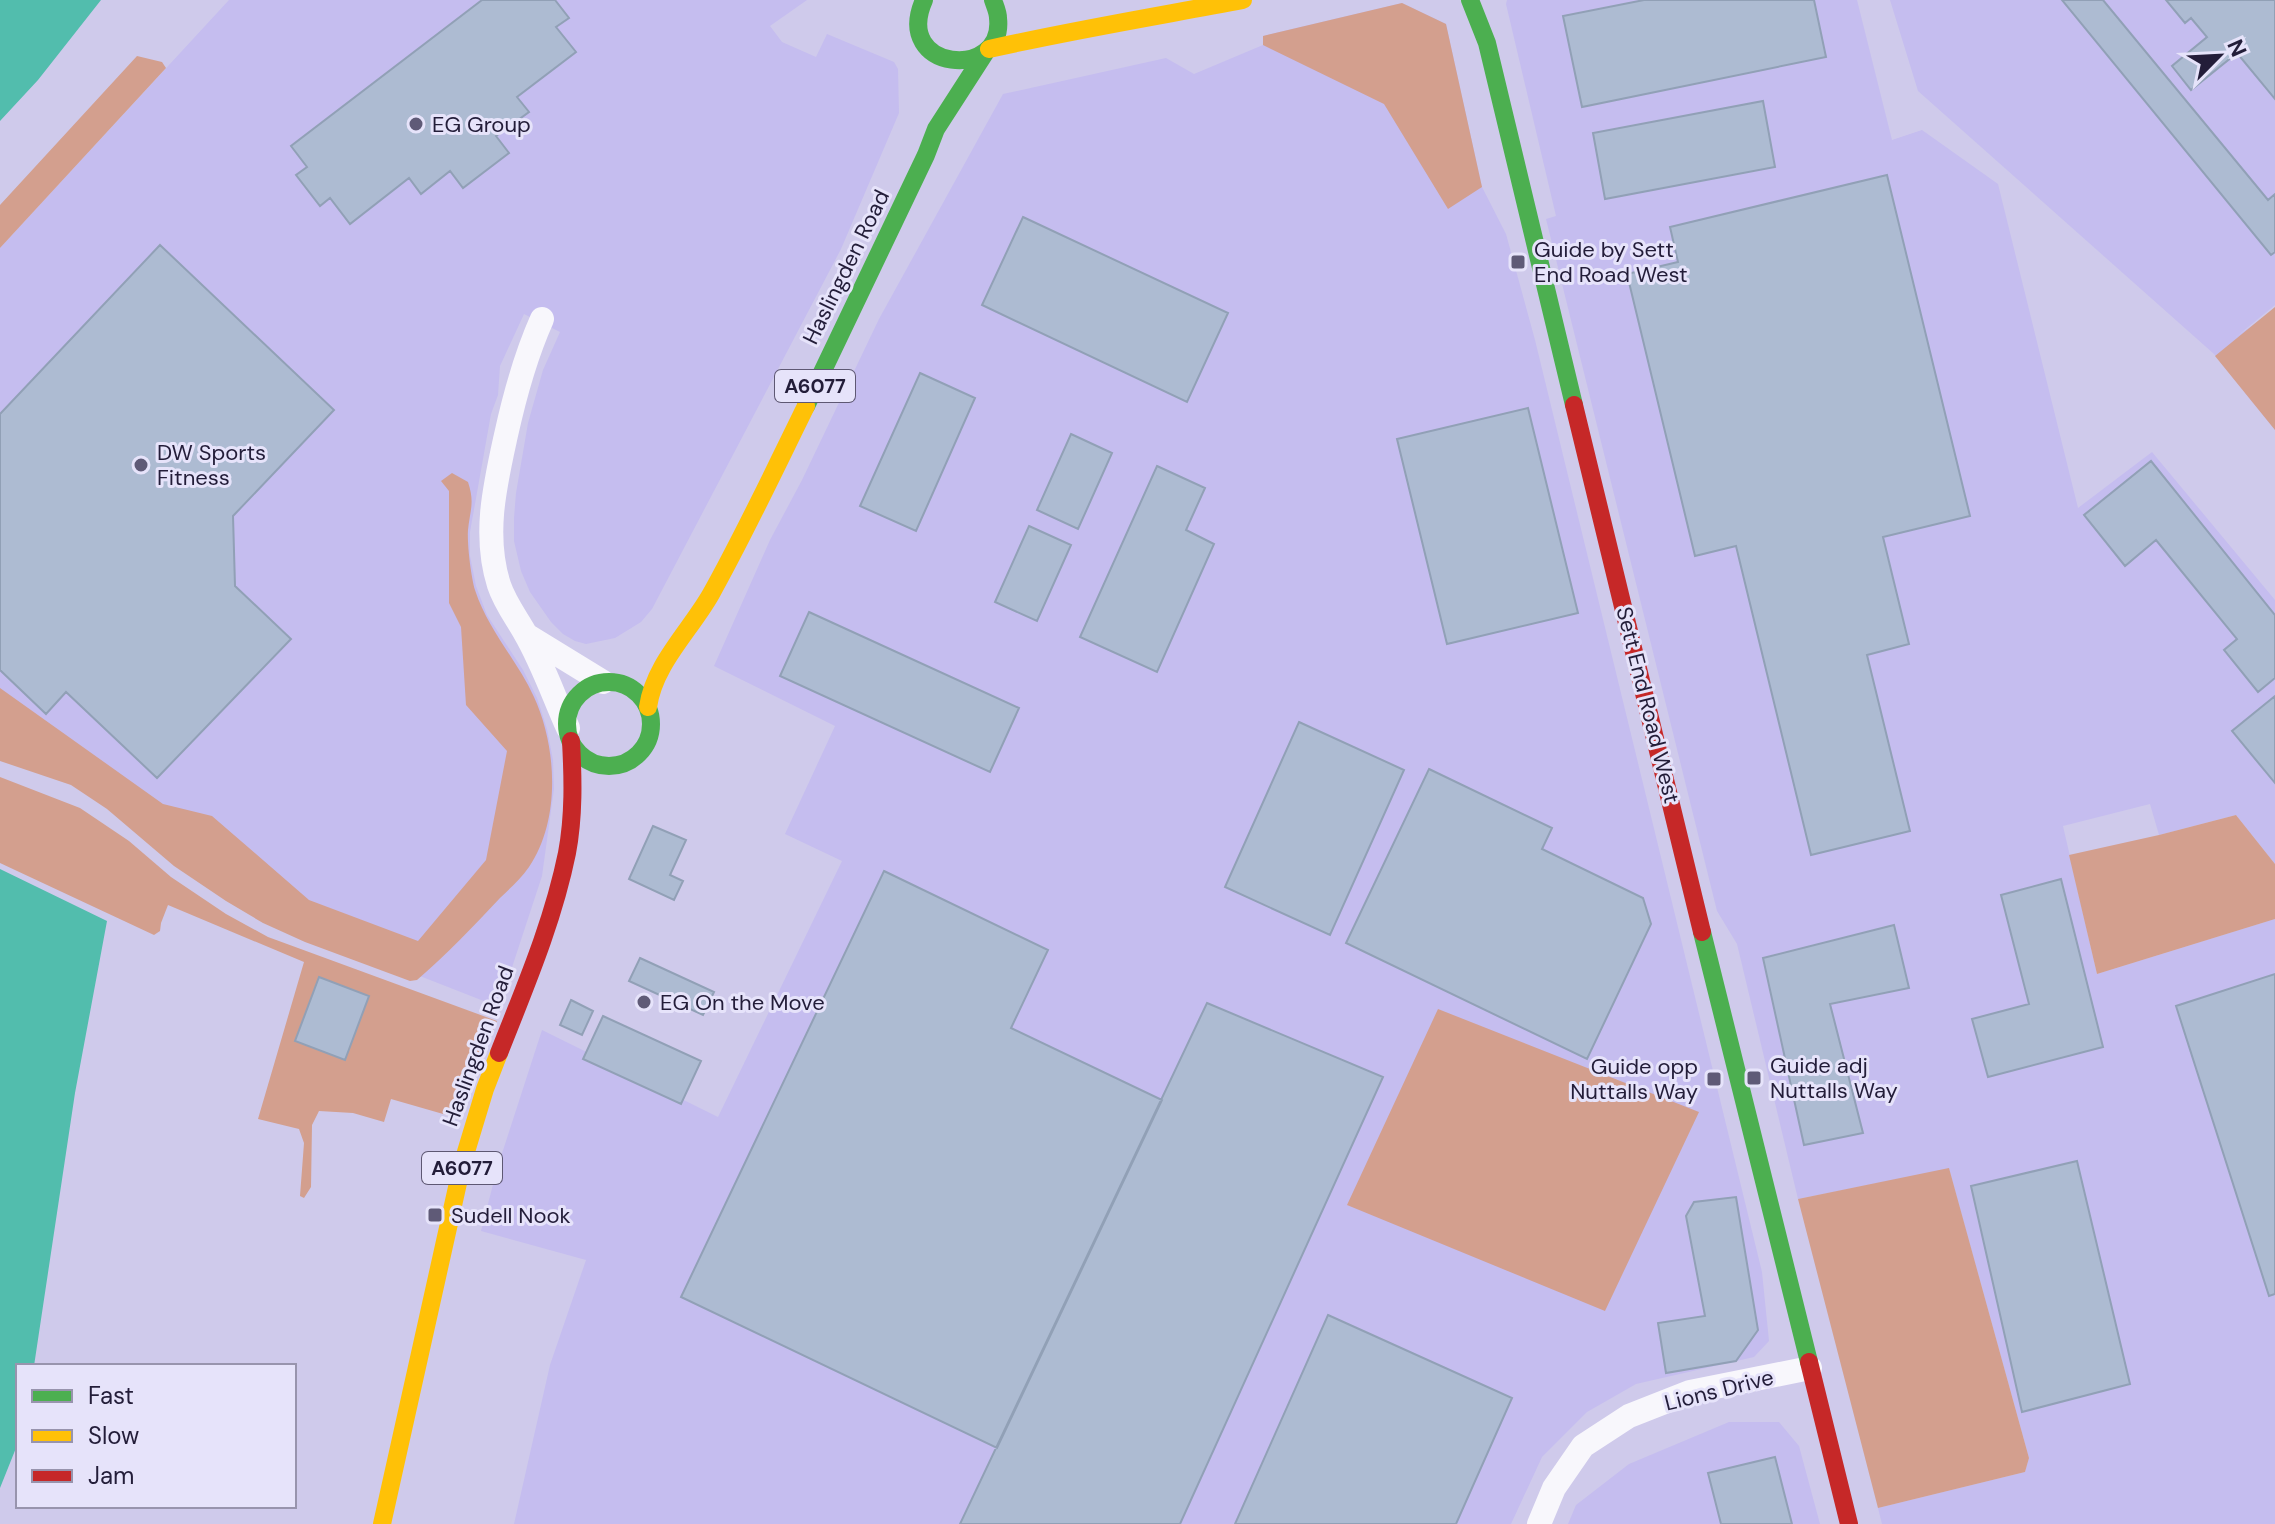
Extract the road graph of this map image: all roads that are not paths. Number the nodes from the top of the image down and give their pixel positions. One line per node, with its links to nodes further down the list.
1 (924, 0): 8 (main road, A6077)
2 (1243, 0): 6 (main road)
3 (1470, 0): 7 (main road, Sett End Road West)
4 (1489, 0): 7 (street, Sett End Road West)
5 (993, 1): 6 (main road); 9 (main road, A6077)
6 (1074, 30): 9 (main road)
7 (1487, 43): 21 (main road, Sett End Road West)
8 (930, 51): 9 (main road); 10 (main road, Haslingden Road / A6077)
9 (987, 51): 10 (main road, Haslingden Road / A6077)
10 (936, 129): 13 (main road, Haslingden Road / A6077)
11 (542, 319): 12 (street)
12 (526, 634): 14 (street); 16 (street)
13 (682, 636): 14 (main road, Haslingden Road / A6077); 15 (main road, Haslingden Road / A6077)
14 (604, 682): 15 (main road); 16 (main road, A6077)
15 (648, 707): 17 (main road, A6077)
16 (569, 734): 17 (main road); 20 (main road, Haslingden Road / A6077)
17 (627, 762): 18 (main road, A6077)
18 (609, 782)
19 (589, 814): 20 (main road, Haslingden Road / A6077)
20 (567, 851): 22 (main road, Haslingden Road / A6077)
21 (1810, 1368): 25 (street, Lions Drive); 26 (main road, Sett End Road West)
22 (388, 1495): 23 (main road, Haslingden Road / A6077); 24 (main road)
23 (382, 1524)
24 (397, 1524)
25 (1539, 1524)
26 (1849, 1524)

